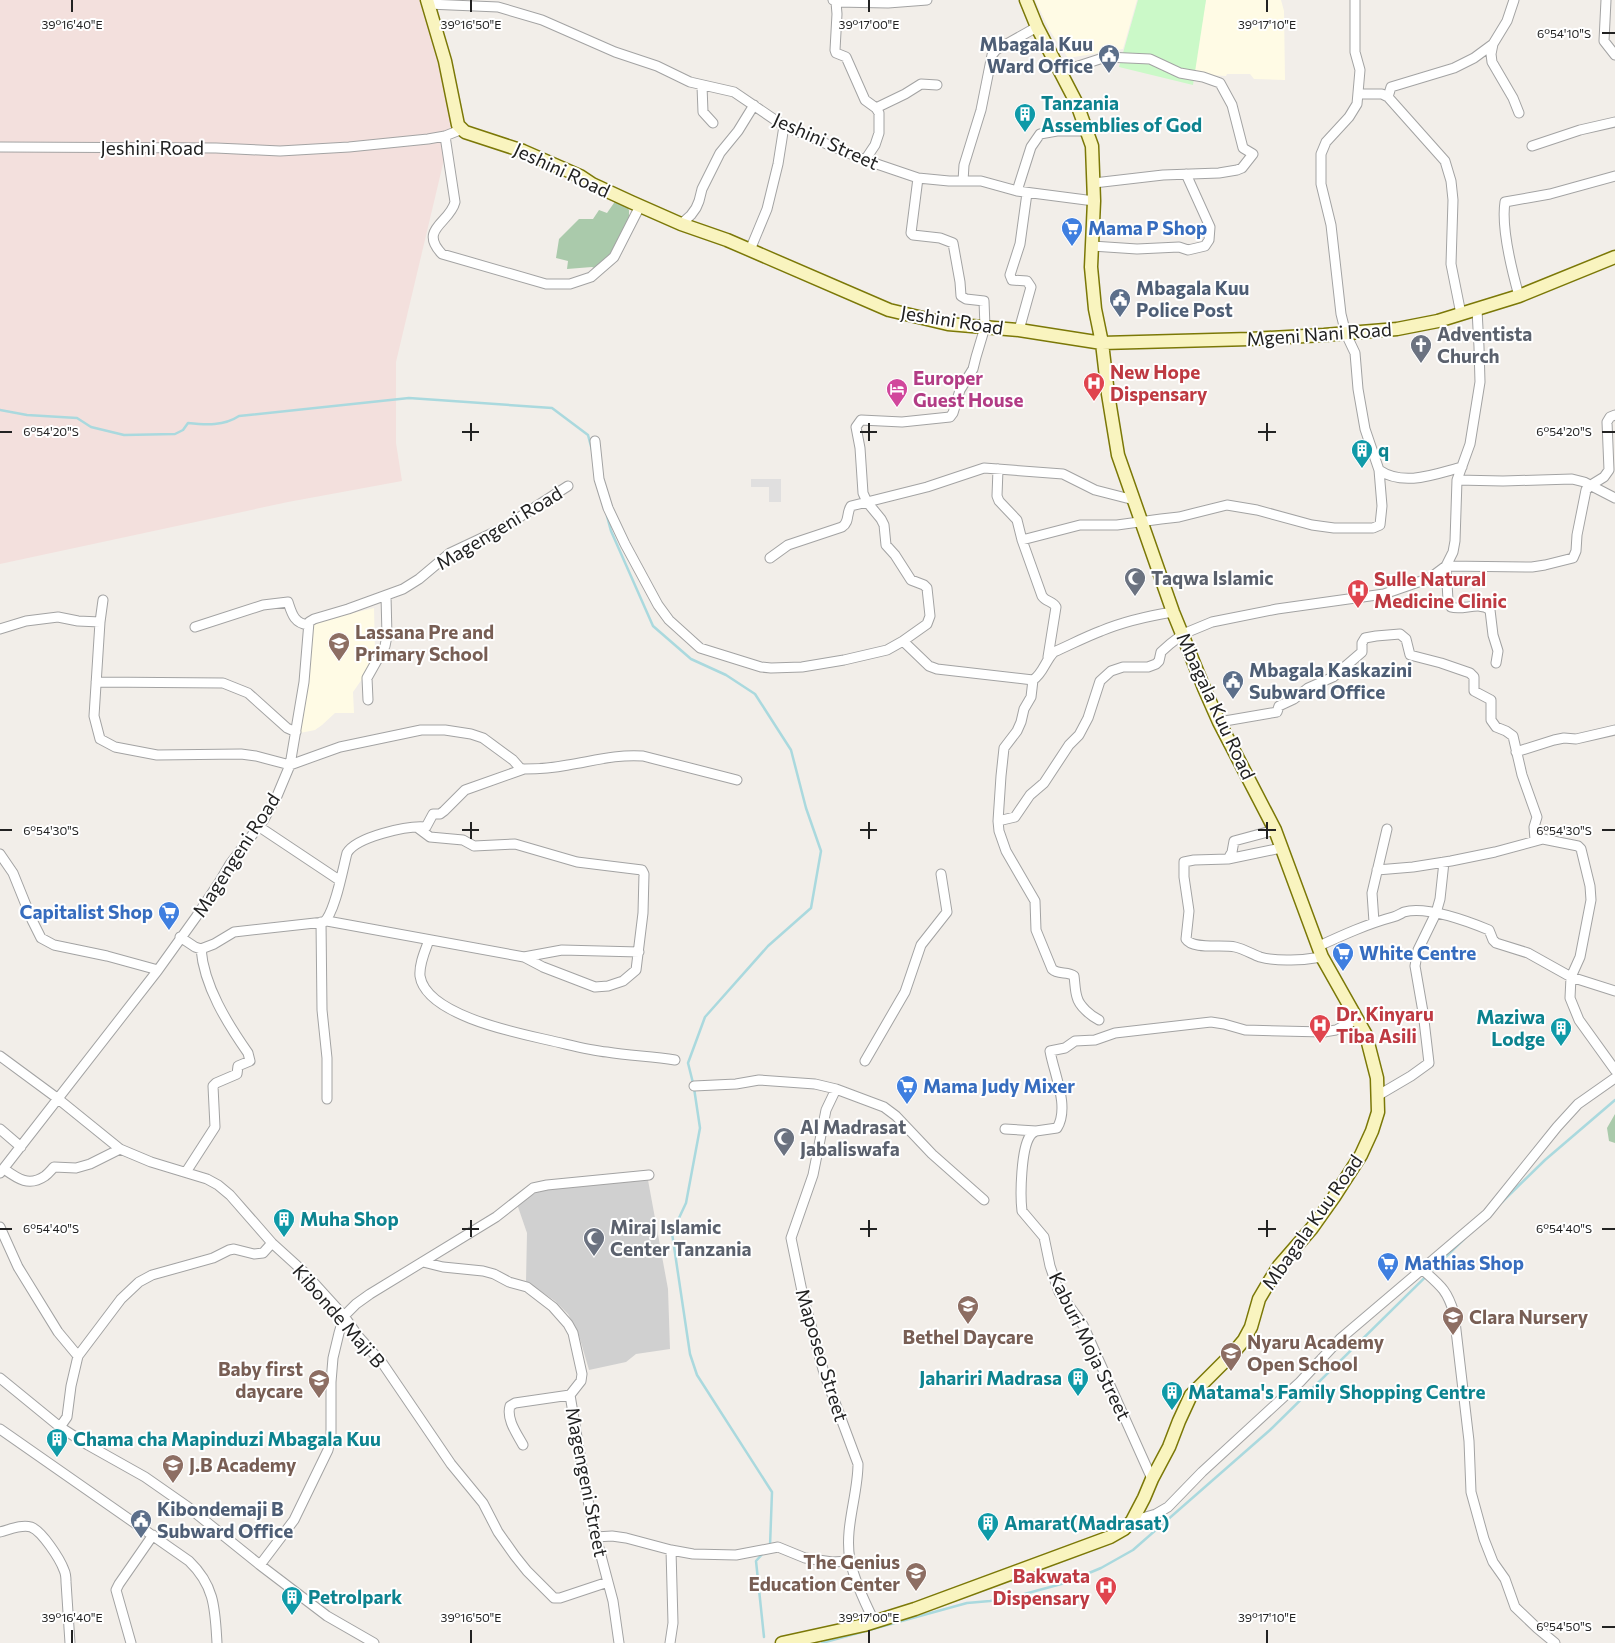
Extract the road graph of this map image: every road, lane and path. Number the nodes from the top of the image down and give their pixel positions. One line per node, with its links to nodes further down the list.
1 (927, 0): 6 (street)
2 (1026, 0): 8 (street, Mbagala Kuu Road)
3 (1355, 0): 14 (street)
4 (1514, 0): 9 (street)
5 (1606, 0): 10 (street)
6 (834, 1): 17 (street)
7 (427, 2): 13 (street, Jeshini Street); 22 (street)
8 (1037, 27): 11 (street, Mbagala Kuu Road); 31 (street)
9 (1492, 44): 15 (street); 18 (street)
10 (1615, 55)
11 (1060, 72): 23 (street, Mbagala Kuu Road); 28 (street)
12 (937, 85): 17 (street)
13 (702, 86): 16 (street, Jeshini Street); 20 (street)
14 (1358, 94): 15 (street); 46 (street)
15 (1388, 97): 43 (street)
16 (754, 105): 21 (street, Jeshini Street); 37 (street)
17 (876, 108): 27 (street)
18 (1519, 112)
19 (1615, 122): 25 (street)
20 (713, 124)
21 (784, 126): 27 (street, Jeshini Street); 39 (street)
22 (460, 130): 24 (street, Jeshini Road); 36 (street, Jeshini Road)
23 (1087, 132): 32 (street, Mbagala Kuu Road); 33 (street)
24 (445, 136): 26 (street, Jeshini Road); 36 (street)
25 (1532, 146)
26 (0, 147)
27 (865, 160): 30 (street, Jeshini Street)
28 (1186, 174): 32 (street); 38 (street)
29 (1615, 176): 41 (street)
30 (918, 178): 31 (street, Jeshini Street); 44 (street)
31 (963, 181): 33 (street, Jeshini Street)
32 (1094, 183): 35 (street, Mbagala Kuu Road)
33 (1017, 191): 34 (street, Jeshini Street)
34 (1027, 193): 35 (street, Jeshini Street); 45 (street)
35 (1094, 201): 38 (street, Mbagala Kuu Road)
36 (640, 206): 37 (street, Jeshini Road)
37 (681, 224): 39 (street, Jeshini Road)
38 (1092, 246): 47 (street, Mbagala Kuu Road)
39 (750, 250): 44 (street, Jeshini Road)
40 (1615, 257): 41 (street, Mgeni Nani Road)
41 (1519, 296): 42 (street, Mgeni Nani Road)
42 (1476, 310): 43 (street, Mgeni Nani Road); 50 (street)
43 (1462, 314): 46 (street, Mgeni Nani Road)
44 (985, 327): 45 (street, Jeshini Road); 58 (street)
45 (1019, 330): 47 (street, Jeshini Road)
46 (1346, 334): 47 (street, Mgeni Nani Road); 52 (street)
47 (1102, 343): 57 (street, Mbagala Kuu Road)
48 (1615, 415): 54 (street)
49 (595, 441): 71 (street)
50 (1462, 467): 52 (street); 53 (street)
51 (998, 469): 57 (street); 58 (street); 60 (street)
52 (1379, 470): 59 (street)
53 (1457, 480): 54 (street); 62 (street)
54 (1591, 485): 56 (street); 62 (street)
55 (568, 486): 63 (street, Magengeni Road)
56 (1615, 498)
57 (1134, 500): 59 (street, Mbagala Kuu Road)
58 (867, 502): 61 (street); 71 (street)
59 (1142, 522): 60 (street); 65 (street, Mbagala Kuu Road)
60 (1022, 540): 72 (street)
61 (770, 558)
62 (1446, 566): 70 (street); 73 (street)
63 (386, 596): 67 (street, Magengeni Road); 76 (street)
64 (103, 600): 66 (street)
65 (1173, 612): 70 (street, Mbagala Kuu Road); 72 (street)
66 (100, 622): 69 (street); 75 (street)
67 (308, 625): 68 (street); 79 (street, Magengeni Road)
68 (195, 627)
69 (0, 629)
70 (1183, 634): 77 (street, Mbagala Kuu Road); 84 (street)
71 (903, 641): 74 (street)
72 (1048, 657): 74 (street)
73 (1496, 664)
74 (1034, 680): 84 (street)
75 (96, 682): 79 (street); 81 (street)
76 (368, 700)
77 (1218, 722): 80 (street); 88 (street, Mbagala Kuu Road)
78 (1615, 730): 80 (street)
79 (296, 732): 81 (street, Magengeni Road)
80 (1516, 752): 89 (street)
81 (290, 765): 82 (street); 85 (street, Magengeni Road)
82 (524, 769): 83 (street); 86 (street)
83 (737, 780)
84 (998, 821): 110 (street)
85 (258, 826): 96 (street); 100 (street, Magengeni Road)
86 (418, 828): 96 (street); 103 (street)
87 (1387, 829): 94 (street)
88 (1275, 830): 90 (street, Mbagala Kuu Road); 92 (street)
89 (1535, 840): 93 (street); 107 (street)
90 (1281, 848): 92 (street); 104 (street, Mbagala Kuu Road)
91 (0, 854): 106 (street)
92 (1228, 859): 104 (street)
93 (1444, 862): 94 (street); 97 (street)
94 (1377, 870): 99 (street)
95 (941, 874): 113 (street)
96 (340, 880): 98 (street)
97 (1436, 914): 99 (street); 107 (street); 118 (street)
98 (324, 922): 101 (street); 102 (street); 120 (street)
99 (1374, 922): 104 (street)
100 (180, 937): 102 (street); 106 (street, Magengeni Road)
101 (429, 940): 105 (street); 112 (street)
102 (201, 949): 127 (street)
103 (639, 952): 105 (street); 105 (street)
104 (1320, 952): 109 (street, Mbagala Kuu Road)
105 (524, 957)
106 (158, 970): 119 (street, Magengeni Road)
107 (1570, 976): 108 (street); 114 (street)
108 (1615, 991)
109 (1357, 1019): 118 (street, Mbagala Kuu Road); 123 (street)
110 (1099, 1020)
111 (0, 1056): 119 (street, Kibonde Maji B)
112 (675, 1060)
113 (865, 1061)
114 (1615, 1070)
115 (1615, 1078): 133 (street)
116 (694, 1086): 117 (street)
117 (836, 1089): 129 (street); 147 (street, Maposeo Street)
118 (1377, 1096): 141 (street, Mbagala Kuu Road)
119 (57, 1098): 124 (street, Magengeni Road); 125 (street, Kibonde Maji B)
120 (327, 1099)
121 (0, 1129): 124 (street)
122 (1004, 1129): 123 (street)
123 (1036, 1131): 141 (street, Kaburi Moja Street)
124 (21, 1147): 126 (street, Magengeni Road)
125 (120, 1148): 126 (street); 127 (street, Kibonde Maji B)
126 (2, 1171)
127 (186, 1172): 131 (street, Kibonde Maji B)
128 (650, 1176): 132 (street)
129 (984, 1200)
130 (0, 1227): 135 (street)
131 (272, 1243): 134 (street, Kibonde Maji B); 135 (street)
132 (424, 1262): 134 (street); 137 (street)
133 (1423, 1270): 142 (street); 158 (street)
134 (344, 1316): 148 (street); 149 (street, Kibonde Maji B)
135 (78, 1356): 138 (street)
136 (0, 1378): 138 (street)
137 (570, 1395): 140 (street, Magengeni Street); 145 (street, Magengeni Street)
138 (60, 1428): 148 (street)
139 (0, 1429): 144 (street)
140 (522, 1445)
141 (1152, 1479): 142 (street, Mbagala Kuu Road)
142 (1132, 1521): 150 (street)
143 (0, 1532): 151 (street)
144 (153, 1535): 152 (street); 153 (street)
145 (596, 1538): 146 (street); 149 (street, Magengeni Street)
146 (671, 1550): 147 (street); 156 (street)
147 (850, 1561): 150 (street, Maposeo Street)
148 (260, 1566): 154 (street)
149 (608, 1582): 155 (street, Magengeni Street)
150 (874, 1621): 157 (street)
151 (70, 1643)
152 (131, 1643)
153 (217, 1643)
154 (374, 1643)
155 (619, 1643)
156 (670, 1643)
157 (782, 1643)
158 (1555, 1643)

